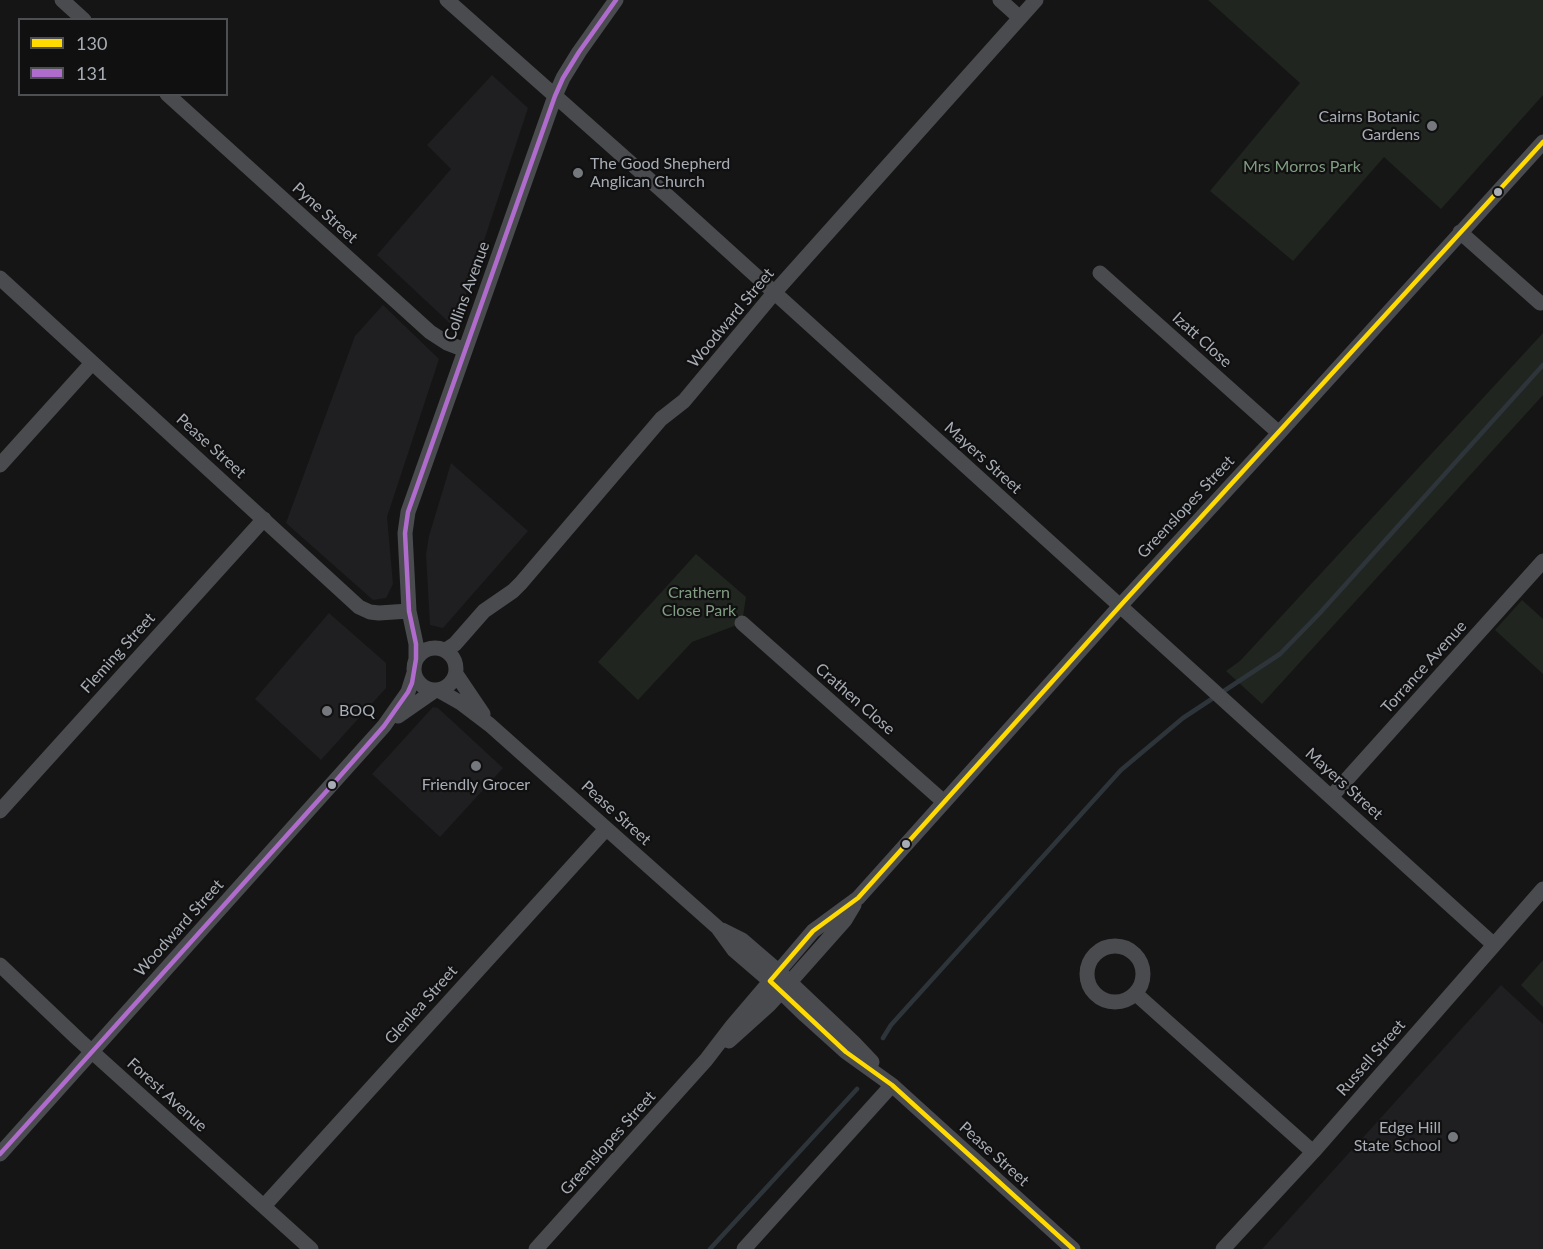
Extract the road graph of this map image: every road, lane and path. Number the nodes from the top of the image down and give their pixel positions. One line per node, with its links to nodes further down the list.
1 (62, 0): 6 (street)
2 (447, 0): 9 (street, Mayers Street)
3 (616, 0): 9 (street, Collins Avenue)
4 (1000, 0): 7 (street)
5 (1036, 0): 7 (street, Woodward Street)
6 (82, 18)
7 (1020, 18): 14 (street, Woodward Street)
8 (169, 96): 16 (street, Pyne Street)
9 (555, 96): 14 (street, Mayers Street); 16 (street, Collins Avenue)
10 (1543, 142): 11 (street, Greenslopes Street)
11 (1460, 232): 15 (street); 18 (street, Greenslopes Street)
12 (1100, 273): 18 (street, Izatt Close)
13 (0, 278): 17 (street, Pease Street)
14 (774, 293): 22 (street, Mayers Street); 25 (street, Woodward Street)
15 (1540, 303)
16 (465, 350): 23 (street, Collins Avenue)
17 (92, 363): 19 (street); 20 (street, Pease Street)
18 (1279, 433): 22 (street, Greenslopes Street)
19 (0, 465)
20 (264, 519): 23 (street, Pease Street); 33 (street, Fleming Street)
21 (1543, 561): 31 (street, Torrance Avenue)
22 (1120, 606): 31 (street, Mayers Street); 32 (street, Greenslopes Street)
23 (409, 611): 25 (street); 26 (street, Collins Avenue)
24 (742, 623): 32 (street, Crathen Close)
25 (442, 649): 26 (street); 27 (street)
26 (415, 666): 28 (street); 30 (street, Woodward Street)
27 (456, 674): 28 (street); 29 (street, Pease Street)
28 (436, 690): 29 (street, Pease Street); 30 (street, Woodward Street)
29 (490, 724): 34 (street, Pease Street)
30 (384, 726): 40 (street, Woodward Street)
31 (1331, 797): 36 (street, Mayers Street)
32 (944, 802): 38 (street, Greenslopes Street)
33 (0, 811)
34 (606, 828): 38 (street, Pease Street); 44 (street, Glenlea Street)
35 (1543, 889): 36 (street, Russell Street)
36 (1493, 944): 42 (street, Russell Street)
37 (0, 965): 40 (street, Forest Avenue)
38 (780, 982): 41 (street, Pease Street); 46 (street, Greenslopes Street)
39 (1136, 994): 42 (street)
40 (92, 1052): 43 (street, Woodward Street); 44 (street, Forest Avenue)
41 (892, 1085): 47 (street); 48 (street, Pease Street)
42 (1312, 1152): 49 (street, Russell Street)
43 (0, 1154)
44 (264, 1206): 45 (street, Forest Avenue)
45 (311, 1249)
46 (536, 1249)
47 (744, 1249)
48 (1072, 1249)
49 (1223, 1249)

